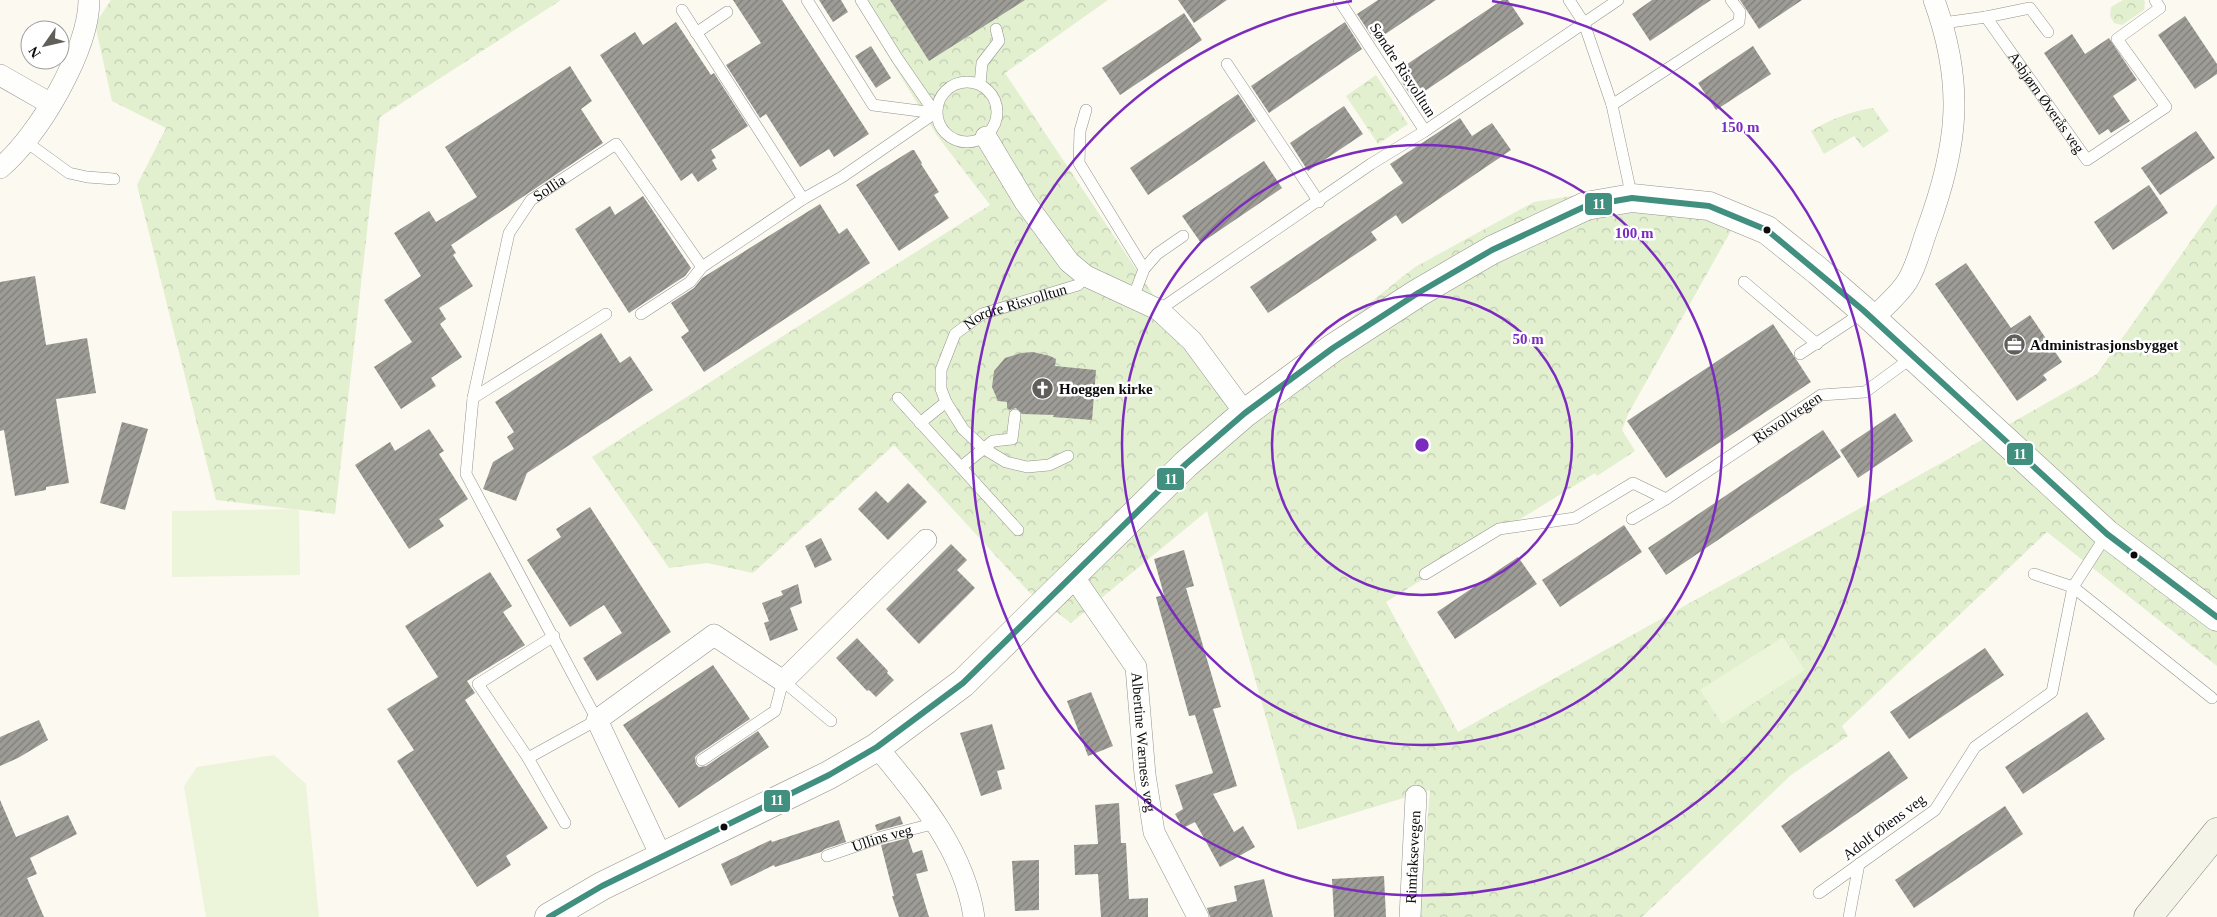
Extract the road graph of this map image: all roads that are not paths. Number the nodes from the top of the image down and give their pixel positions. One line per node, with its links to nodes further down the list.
1 (89, 0): 21 (street)
2 (807, 0): 24 (lane)
3 (1339, 0): 25 (lane, Søndre Risvolltun)
4 (1569, 0): 13 (lane)
5 (1618, 0): 13 (lane, Søndre Risvolltun)
6 (1731, 0): 22 (lane)
7 (1934, 0): 14 (street)
8 (2155, 0): 12 (lane, Asbjørn Øverås veg)
9 (866, 2): 24 (lane)
10 (682, 10): 17 (lane)
11 (727, 12): 17 (lane)
12 (1986, 17): 14 (lane); 16 (lane)
13 (1584, 23): 22 (lane); 25 (lane, Søndre Risvolltun)
14 (1943, 23): 42 (street)
15 (996, 29): 20 (lane)
16 (2048, 32)
17 (696, 33): 30 (lane)
18 (1227, 64): 32 (lane)
19 (0, 75): 21 (street)
20 (980, 84): 24 (lane); 26 (lane)
21 (51, 104): 27 (street)
22 (1612, 105): 31 (lane)
23 (1086, 110): 35 (lane)
24 (935, 113): 26 (lane); 30 (lane)
25 (1425, 131): 32 (lane, Søndre Risvolltun)
26 (986, 137): 36 (street, Nordre Risvolltun)
27 (26, 141): 28 (street); 29 (lane)
28 (0, 168)
29 (114, 179)
30 (803, 198): 34 (lane)
31 (1632, 198): 42 (street); 49 (street)
32 (1319, 202): 39 (lane)
33 (1183, 236): 35 (lane)
34 (702, 267): 41 (lane); 46 (lane, Sollia)
35 (1144, 269): 38 (lane)
36 (1086, 276): 38 (street, Nordre Risvolltun); 48 (lane, Nordre Risvolltun)
37 (1744, 282): 43 (lane)
38 (1133, 298): 39 (street, Nordre Risvolltun)
39 (1159, 310): 49 (street, Nordre Risvolltun)
40 (606, 314): 46 (lane)
41 (641, 314)
42 (1867, 314): 43 (lane); 45 (street)
43 (1817, 344): 44 (lane)
44 (1800, 354)
45 (1914, 356): 55 (lane, Risvollvegen); 58 (street)
46 (473, 398): 65 (lane, Sollia)
47 (898, 398): 51 (lane)
48 (946, 402): 51 (lane); 52 (lane, Nordre Risvolltun)
49 (1245, 413): 62 (street)
50 (1015, 415): 52 (lane)
51 (920, 423): 54 (lane)
52 (983, 448): 53 (lane, Nordre Risvolltun); 54 (lane)
53 (1068, 456)
54 (961, 467): 57 (lane)
55 (1666, 499): 56 (lane, Risvollvegen); 60 (lane)
56 (1632, 519)
57 (1018, 530)
58 (2107, 534): 63 (lane, Adolf Øiens veg); 64 (street)
59 (926, 540): 66 (street)
60 (1425, 574)
61 (2034, 574): 63 (lane)
62 (1073, 576): 70 (street); 83 (street, Albertine Wærness veg)
63 (2073, 587): 67 (lane); 79 (lane, Adolf Øiens veg)
64 (2217, 617)
65 (554, 636): 68 (lane, Sollia); 71 (lane)
66 (783, 681): 68 (street); 69 (lane); 72 (lane)
67 (2212, 698)
68 (597, 720): 71 (lane); 77 (street, Sollia)
69 (830, 721)
70 (877, 747): 74 (street, Ullins veg); 77 (street)
71 (528, 758): 75 (lane)
72 (702, 760)
73 (1416, 796): 84 (street, Rimfaksevegen)
74 (936, 822): 78 (lane, Ullins veg); 82 (street, Ullins veg)
75 (566, 823)
76 (2217, 832): 86 (main road)
77 (662, 856): 81 (street)
78 (827, 856)
79 (1859, 864): 80 (lane, Adolf Øiens veg); 85 (lane)
80 (1819, 892)
81 (562, 913)
82 (974, 917)
83 (1198, 917)
84 (1410, 917)
85 (1849, 917)
86 (2148, 917)

